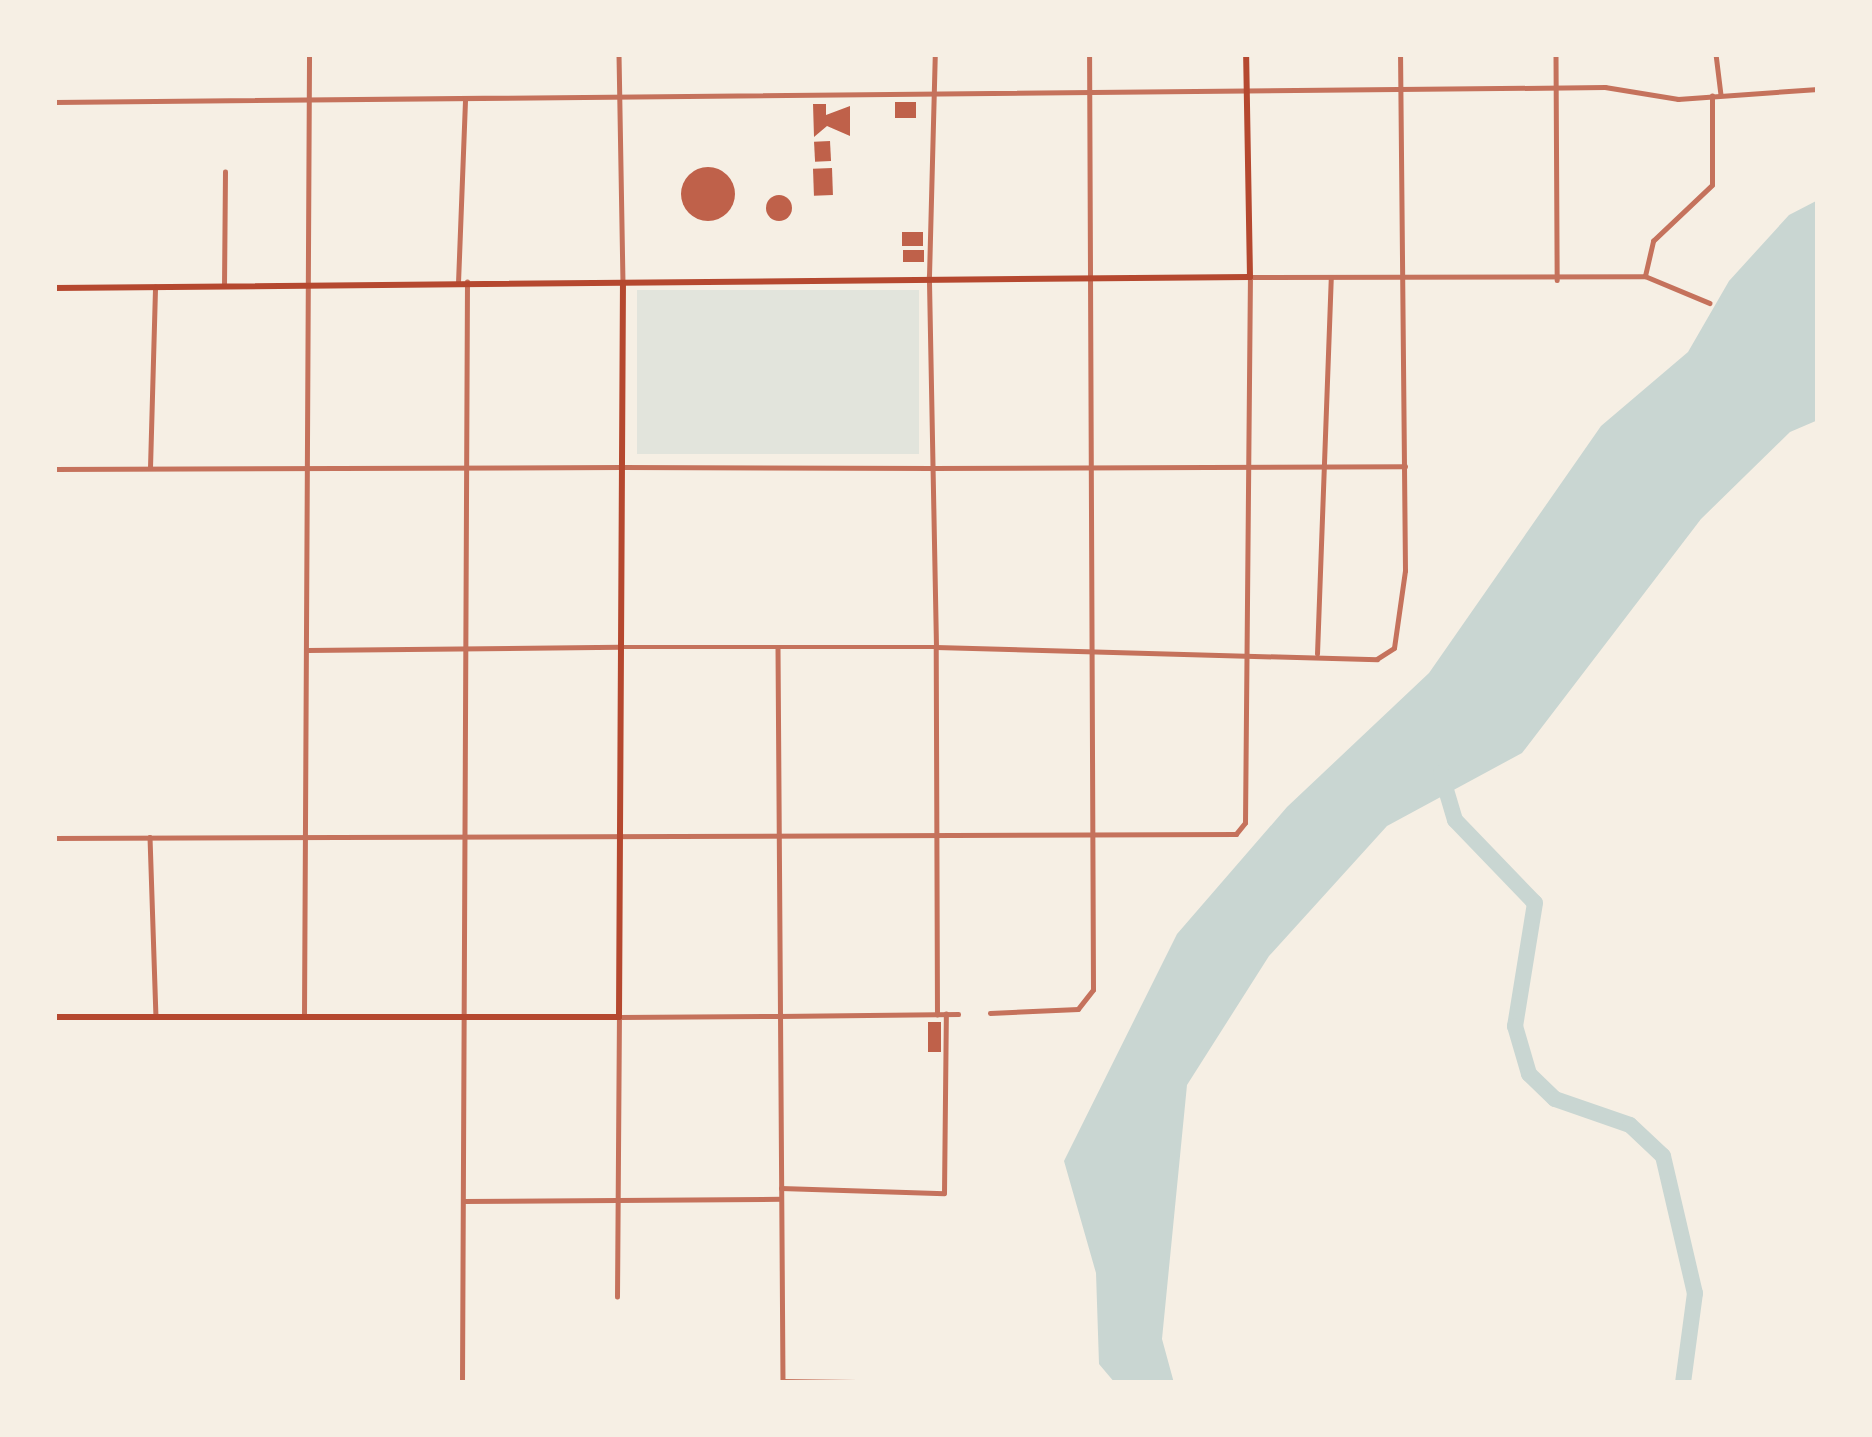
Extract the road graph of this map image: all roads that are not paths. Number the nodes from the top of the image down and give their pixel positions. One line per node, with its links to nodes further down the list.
1 (309, 54): 18 (street)
2 (620, 54): 16 (street)
3 (935, 54): 13 (street)
4 (1089, 54): 10 (street)
5 (1246, 54): 14 (main road)
6 (1400, 54): 17 (street)
7 (1556, 54): 11 (street)
8 (1716, 54): 12 (street)
9 (1818, 88): 12 (street)
10 (1089, 94): 13 (street); 14 (street); 28 (street)
11 (1556, 94): 15 (street); 17 (street); 26 (street)
12 (1721, 95): 15 (street)
13 (935, 96): 16 (street); 22 (street)
14 (1246, 96): 17 (street); 24 (main road)
15 (1712, 96): 23 (street)
16 (620, 97): 19 (street); 30 (street)
17 (1400, 97): 27 (street)
18 (309, 99): 19 (street); 20 (street); 31 (street)
19 (465, 99): 29 (street)
20 (54, 102)
21 (225, 172): 33 (street)
22 (929, 276): 28 (main road); 30 (main road); 43 (street)
23 (1645, 276): 26 (street); 35 (street)
24 (1250, 277): 25 (street); 28 (main road); 36 (street)
25 (1331, 278): 27 (street); 41 (street)
26 (1557, 280): 27 (street)
27 (1406, 281): 38 (street)
28 (1088, 282): 37 (street)
29 (462, 283): 30 (main road); 31 (main road); 39 (street)
30 (622, 284): 40 (main road)
31 (308, 286): 33 (main road); 45 (street)
32 (155, 287): 33 (main road); 34 (main road); 42 (street)
33 (224, 287)
34 (54, 288)
35 (1710, 303)
36 (1244, 465): 37 (street); 41 (street); 51 (street)
37 (1092, 466): 43 (street); 49 (street)
38 (1405, 466): 41 (street); 53 (street)
39 (465, 467): 40 (street); 45 (street); 52 (street)
40 (622, 467): 43 (street); 46 (main road)
41 (1329, 467): 53 (street)
42 (150, 468): 44 (street); 45 (street)
43 (932, 468): 48 (street)
44 (54, 469)
45 (305, 470): 50 (street)
46 (621, 647): 47 (street); 52 (street); 54 (main road)
47 (778, 647): 48 (street); 55 (street)
48 (936, 647): 49 (street); 56 (street)
49 (1092, 649): 51 (street); 57 (street)
50 (307, 650): 52 (street); 58 (street)
51 (1249, 650): 53 (street); 57 (street)
52 (462, 651): 59 (street)
53 (1317, 654)
54 (617, 832): 55 (street); 59 (street); 71 (main road)
55 (778, 833): 56 (street); 67 (street)
56 (938, 833): 57 (street); 66 (street)
57 (1090, 833): 62 (street)
58 (309, 834): 59 (street); 61 (street); 65 (street)
59 (464, 835): 70 (street)
60 (54, 838): 61 (street)
61 (150, 838): 69 (street)
62 (990, 1013)
63 (946, 1014): 64 (street); 66 (street); 72 (street)
64 (958, 1014)
65 (304, 1015): 69 (main road); 70 (main road)
66 (938, 1015): 67 (street)
67 (778, 1016): 71 (street); 72 (street)
68 (54, 1017): 69 (main road)
69 (156, 1017)
70 (464, 1017): 71 (main road); 75 (street)
71 (619, 1018): 73 (street)
72 (781, 1189): 74 (street)
73 (618, 1195): 74 (street); 75 (street); 76 (street)
74 (781, 1199): 77 (street)
75 (463, 1201): 78 (street)
76 (617, 1298)
77 (782, 1382): 79 (street)
78 (462, 1383)
79 (933, 1383): 80 (street)
80 (1051, 1383)

